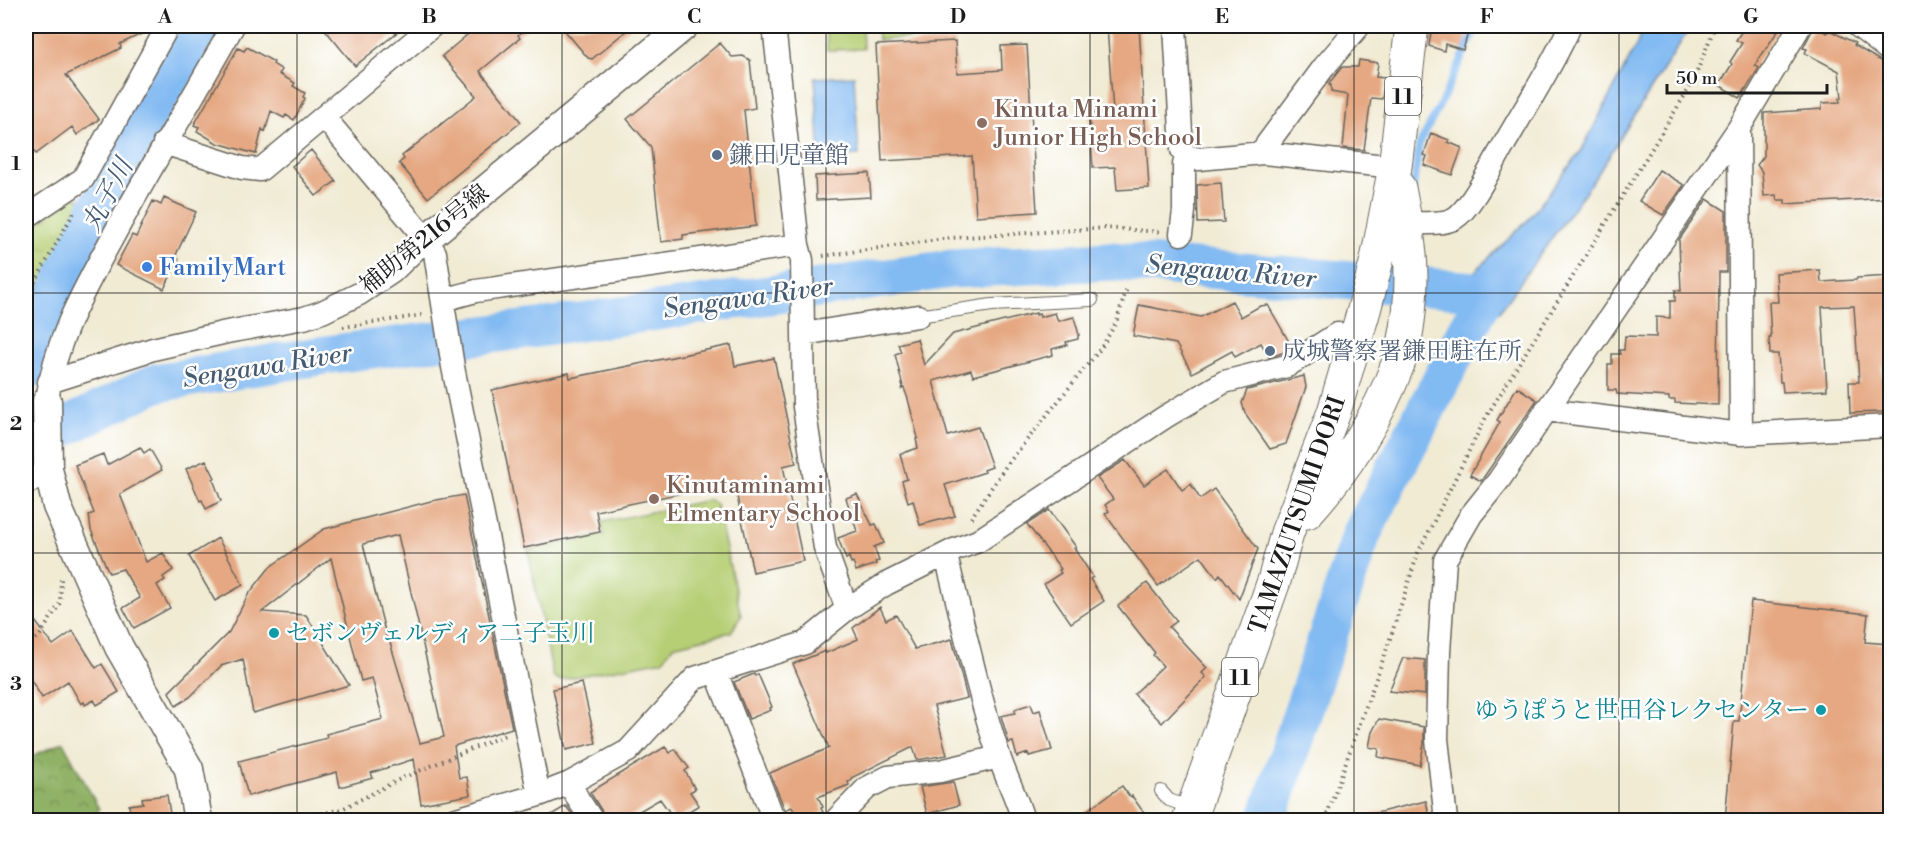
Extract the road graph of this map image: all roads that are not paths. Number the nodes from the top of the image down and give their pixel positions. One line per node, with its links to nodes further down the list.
1 (168, 26): 19 (street)
2 (233, 26): 15 (street)
3 (432, 26): 13 (street)
4 (684, 26): 22 (street, 補助第216号線)
5 (774, 26): 23 (street)
6 (1175, 26): 17 (street)
7 (1359, 26): 16 (street)
8 (1412, 26): 18 (main road, TAMAZUTSUMI DORI / 11)
9 (1570, 26): 20 (street)
10 (1800, 26): 14 (street)
11 (1858, 26): 12 (street)
12 (1890, 51)
13 (324, 117): 15 (street); 22 (street)
14 (1739, 128): 30 (street); 32 (street)
15 (164, 143): 29 (street)
16 (1263, 153): 17 (street); 18 (street)
17 (1186, 156): 21 (street)
18 (1395, 167): 20 (main road, 11); 27 (main road, TAMAZUTSUMI DORI / 11)
19 (26, 217)
20 (1405, 223): 34 (main road, 11)
21 (1181, 234)
22 (426, 239): 25 (street); 29 (street, 補助第216号線)
23 (800, 252): 25 (street); 28 (street)
24 (1092, 300): 26 (lane)
25 (443, 306): 41 (street)
26 (918, 316): 28 (street)
27 (1360, 323): 34 (main road, TAMAZUTSUMI DORI / 11); 35 (street)
28 (803, 326): 36 (street)
29 (48, 392): 33 (street)
30 (1546, 410): 32 (street); 49 (street)
31 (1890, 426): 32 (street)
32 (1741, 434)
33 (37, 477): 43 (street)
34 (1287, 533): 42 (main road, TAMAZUTSUMI DORI / 11)
35 (950, 553): 36 (street); 38 (street)
36 (847, 609): 37 (street)
37 (716, 672): 39 (street); 46 (street)
38 (999, 757): 47 (street); 48 (street)
39 (570, 783): 41 (street); 45 (street)
40 (1161, 791): 42 (lane)
41 (539, 795): 44 (street)
42 (1191, 814)
43 (198, 820)
44 (455, 820)
45 (592, 820)
46 (774, 820)
47 (836, 820)
48 (1023, 820)
49 (1446, 820)

